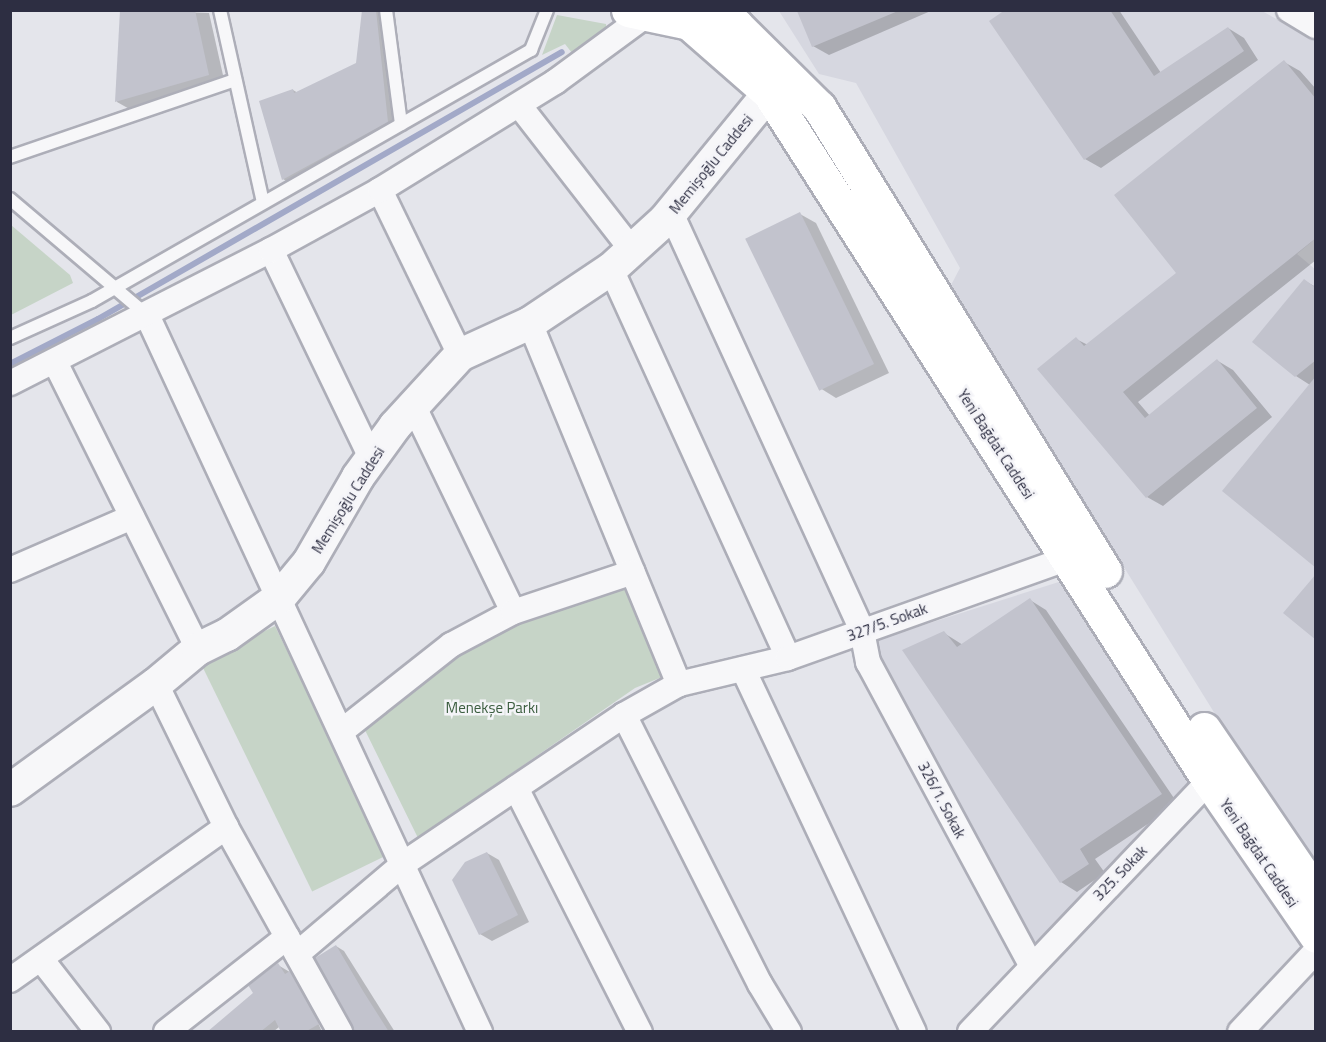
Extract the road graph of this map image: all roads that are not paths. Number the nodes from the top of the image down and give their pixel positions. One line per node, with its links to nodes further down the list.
1 (220, 10): 8 (lane)
2 (386, 10): 11 (lane)
3 (547, 10): 11 (lane)
4 (714, 10): 29 (main road, Yeni Bağdat Caddesi)
5 (1289, 10): 7 (street)
6 (644, 12): 9 (main road, Yeni Bağdat Caddesi); 10 (street)
7 (1316, 26)
8 (235, 80): 12 (lane); 15 (lane)
9 (769, 93): 16 (street, Memişoğlu Caddesi); 29 (main road, Yeni Bağdat Caddesi)
10 (519, 105): 13 (street); 18 (street)
11 (400, 124): 15 (lane)
12 (10, 157)
13 (380, 190): 17 (street); 23 (street)
14 (10, 200): 19 (lane)
15 (263, 202): 19 (lane)
16 (671, 213): 18 (street, Memişoğlu Caddesi); 34 (street, 326/1. Sokak)
17 (271, 250): 20 (street); 27 (street)
18 (622, 260): 21 (street, Memişoğlu Caddesi); 36 (street)
19 (119, 289): 20 (lane); 22 (lane)
20 (143, 311): 24 (street); 32 (street)
21 (530, 323): 23 (street, Memişoğlu Caddesi); 31 (street)
22 (10, 338)
23 (460, 356): 26 (street, Memişoğlu Caddesi)
24 (55, 362): 25 (street); 28 (street)
25 (10, 383)
26 (415, 409): 27 (street, Memişoğlu Caddesi); 33 (street)
27 (371, 458): 32 (street, Memişoğlu Caddesi)
28 (132, 517): 30 (street); 35 (street)
29 (1080, 554): 34 (street, 327/5. Sokak); 42 (main road, Yeni Bağdat Caddesi); 47 (main road, Yeni Bağdat Caddesi)
30 (10, 570)
31 (633, 572): 33 (street); 39 (street)
32 (280, 597): 35 (street, Memişoğlu Caddesi); 41 (street)
33 (513, 612): 41 (street)
34 (862, 631): 36 (street, 327/5. Sokak); 52 (street, 326/1. Sokak)
35 (198, 649): 38 (street, Memişoğlu Caddesi)
36 (788, 658): 37 (street, 327/5. Sokak)
37 (743, 669): 39 (street, 327/5. Sokak); 60 (street)
38 (156, 684): 44 (street, Memişoğlu Caddesi); 45 (street)
39 (679, 684): 40 (street, 327/5. Sokak)
40 (624, 716): 43 (street, 327/5. Sokak); 59 (street)
41 (342, 731): 46 (street)
42 (1209, 781): 48 (main road, Yeni Bağdat Caddesi); 52 (street, 325. Sokak)
43 (516, 788): 46 (street, 327/5. Sokak); 58 (street)
44 (10, 790)
45 (226, 827): 49 (street); 51 (street)
46 (403, 864): 49 (street, 327/5. Sokak); 57 (street)
47 (1316, 894)
48 (1316, 936)
49 (292, 945): 55 (street, 327/5. Sokak); 56 (street)
50 (1316, 951): 62 (street)
51 (41, 958): 53 (street); 54 (street)
52 (1031, 965): 61 (street, 325. Sokak)
53 (10, 980)
54 (98, 1032)
55 (166, 1032)
56 (340, 1032)
57 (480, 1032)
58 (640, 1032)
59 (789, 1032)
60 (914, 1032)
61 (970, 1032)
62 (1240, 1032)

